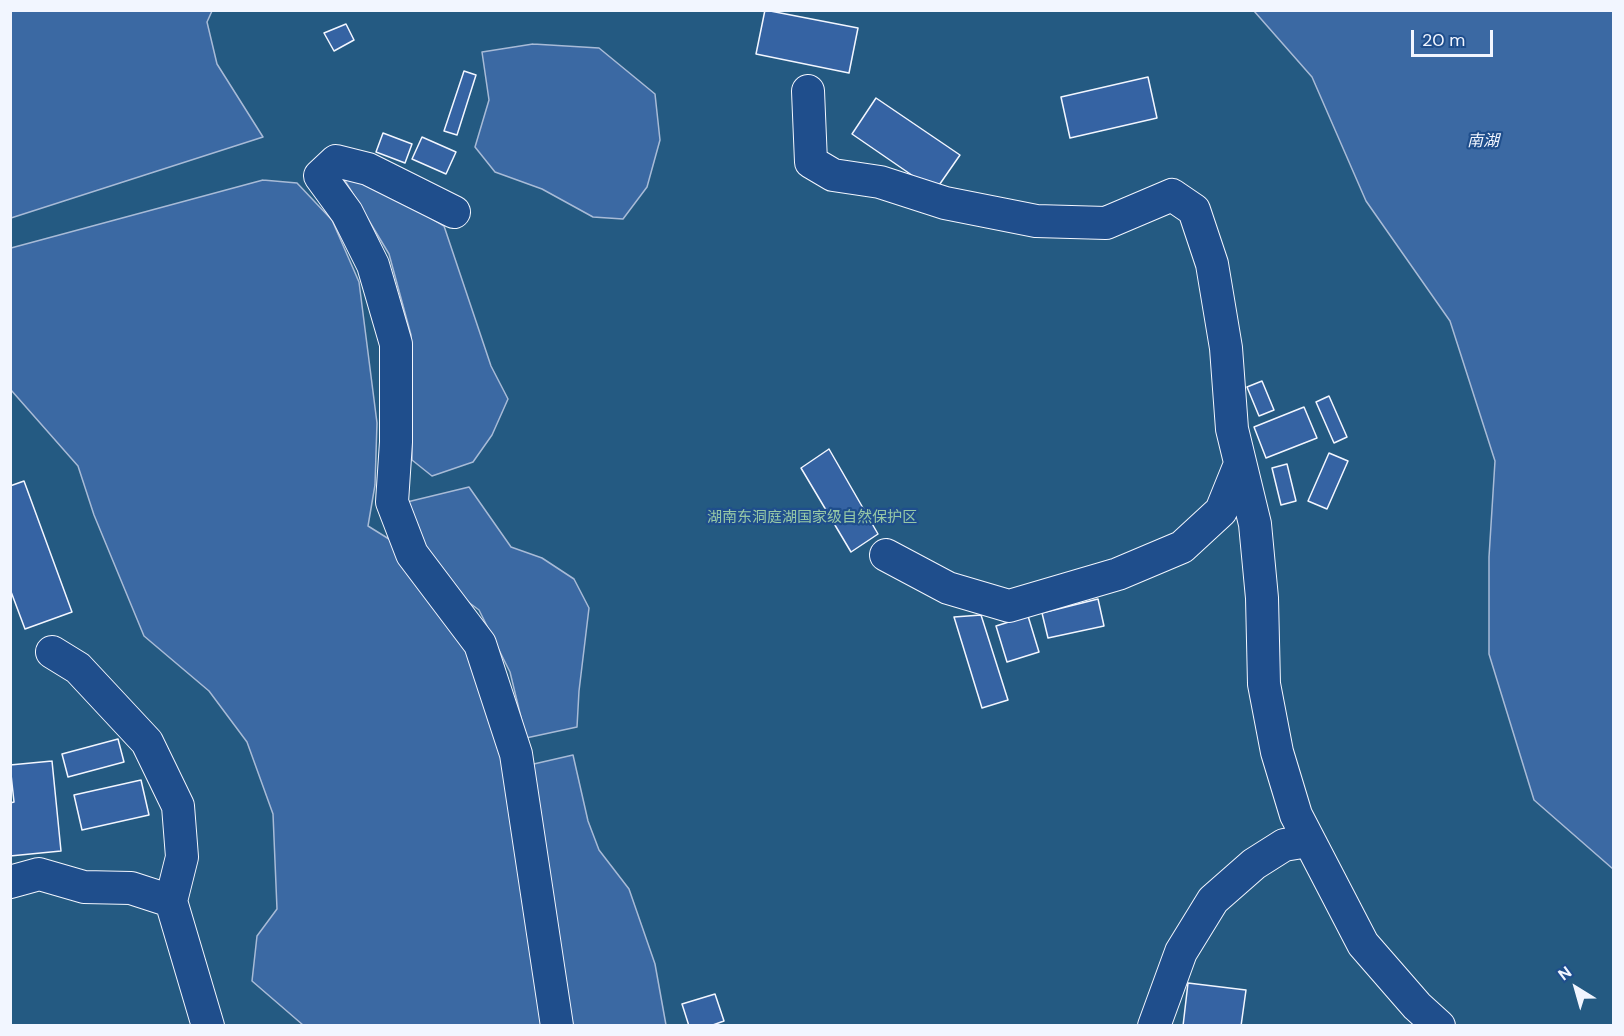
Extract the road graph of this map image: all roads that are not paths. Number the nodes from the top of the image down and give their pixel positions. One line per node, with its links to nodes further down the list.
1 (808, 90): 3 (street)
2 (454, 212): 10 (street)
3 (1240, 464): 4 (street); 6 (street)
4 (886, 555)
5 (52, 652): 8 (street)
6 (1308, 841): 11 (street); 12 (street)
7 (10, 882): 8 (street)
8 (171, 902): 9 (street)
9 (208, 1026)
10 (557, 1026)
11 (1154, 1026)
12 (1439, 1026)

